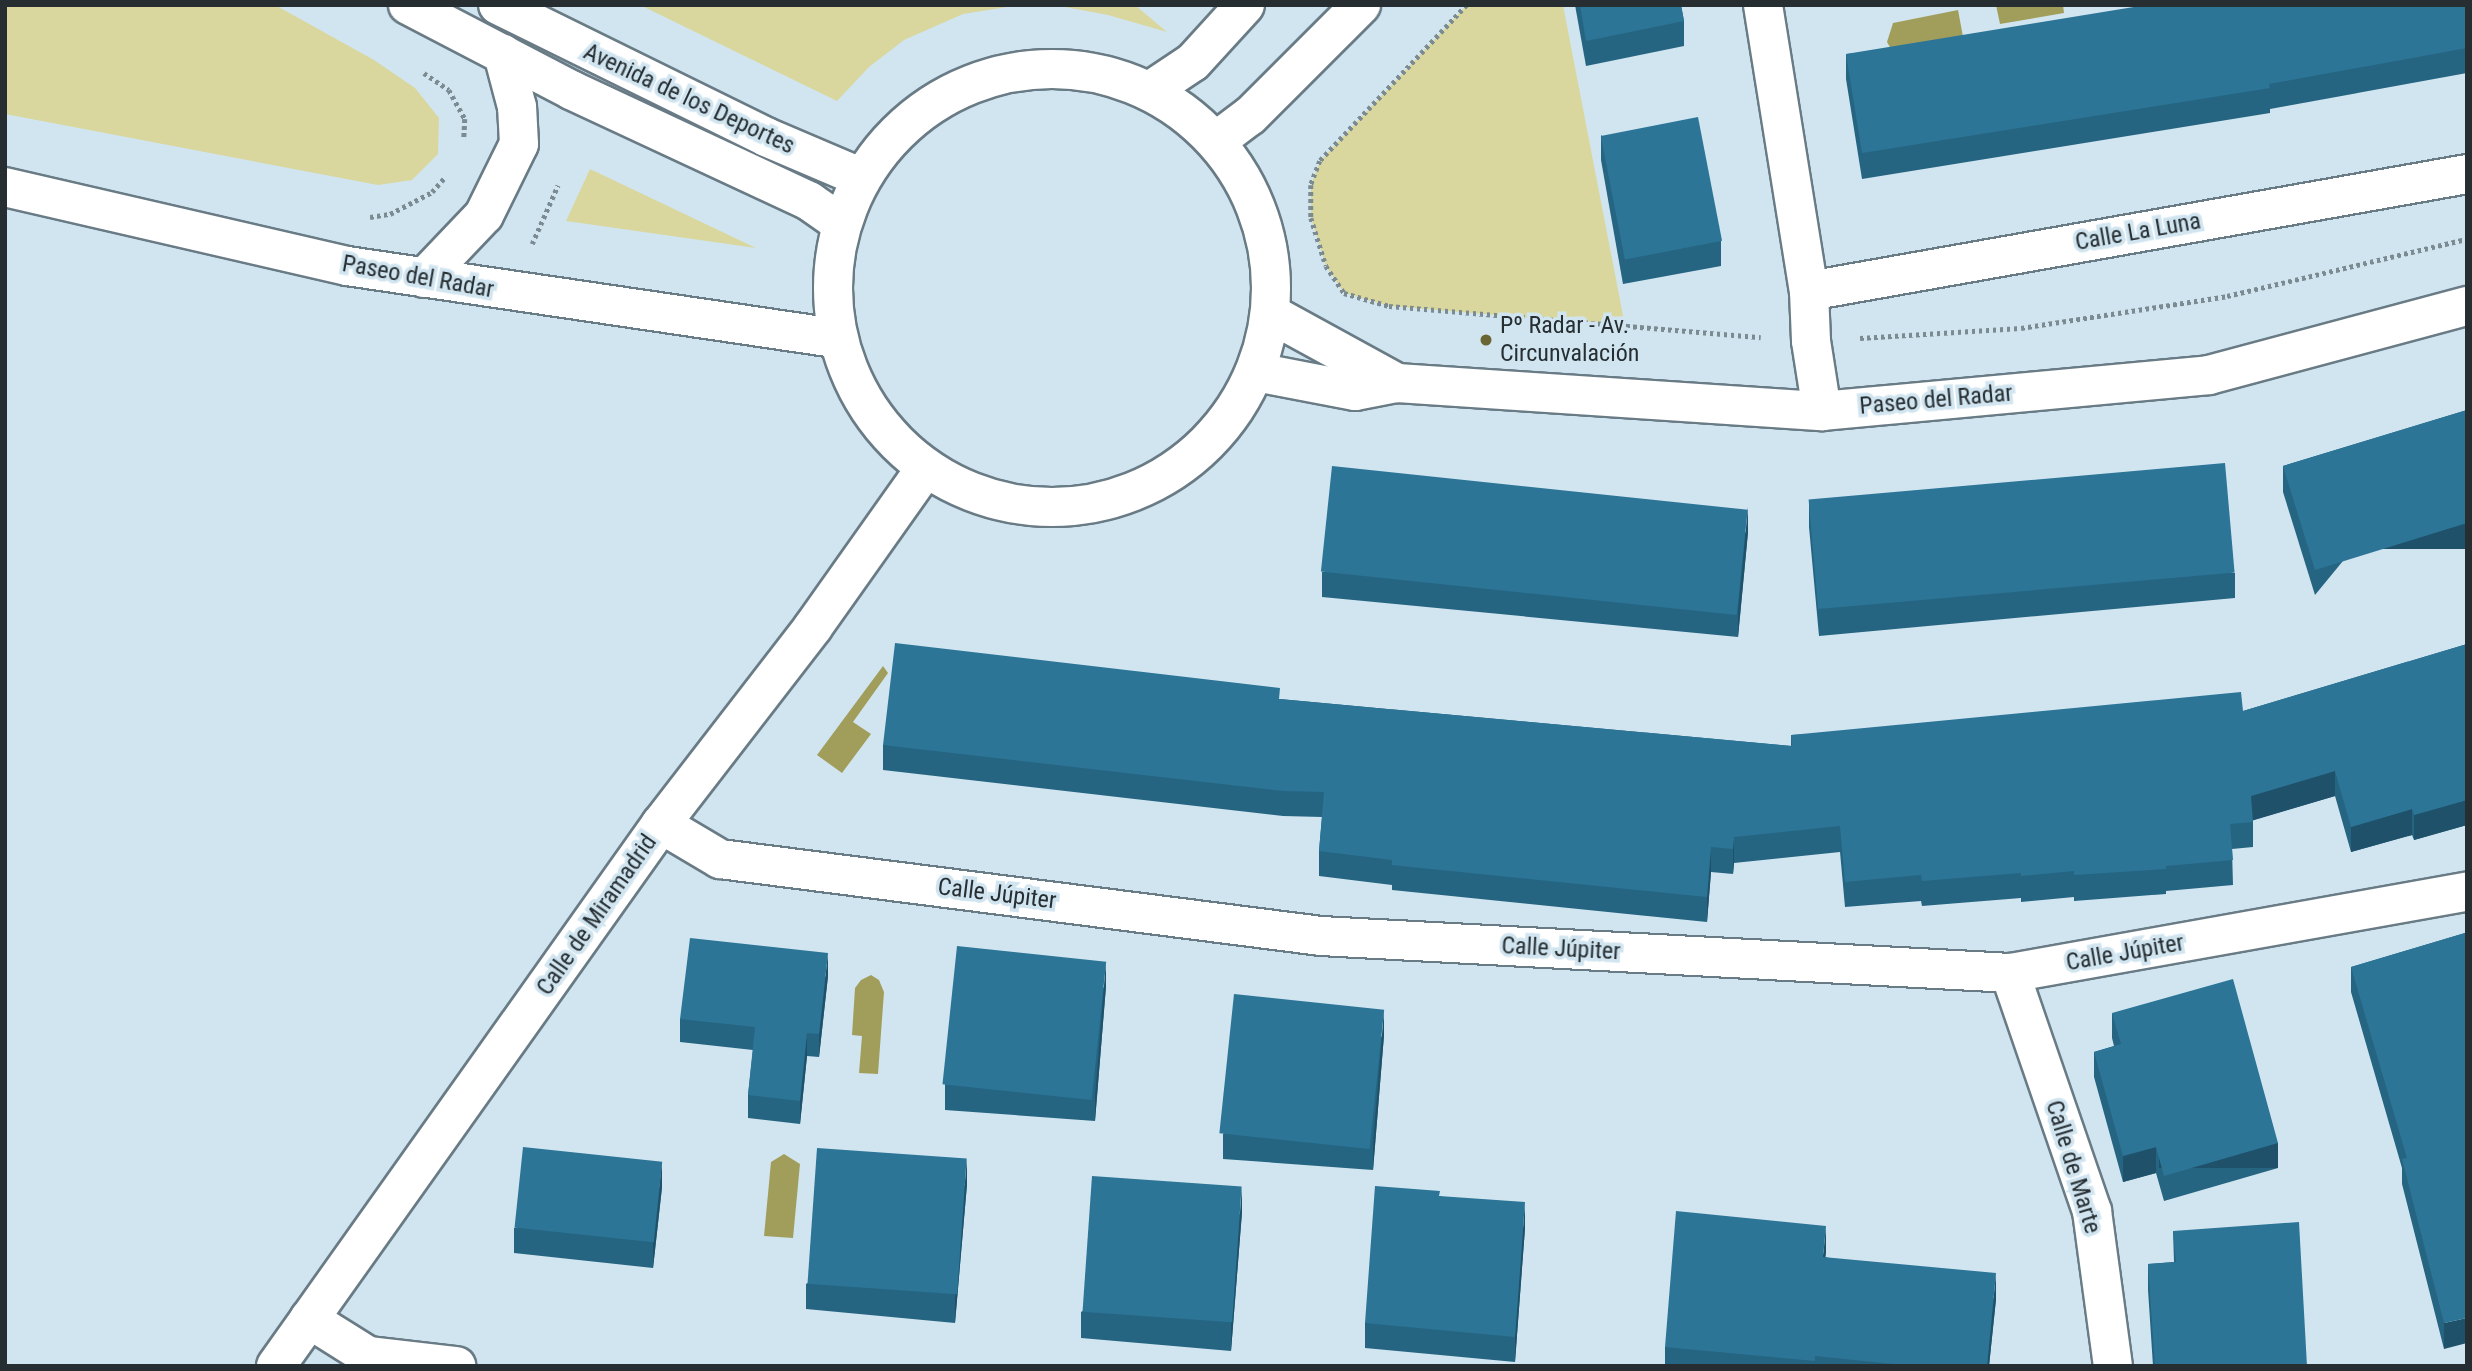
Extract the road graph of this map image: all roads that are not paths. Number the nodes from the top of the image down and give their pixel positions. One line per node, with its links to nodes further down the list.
1 (1245, 5): 7 (street)
2 (1361, 5): 8 (street)
3 (1763, 5): 14 (street)
4 (416, 9): 6 (street, Avenida de los Deportes)
5 (514, 9): 6 (street, Avenida de los Deportes); 10 (street, Avenida de los Deportes)
6 (503, 54): 12 (street, Avenida de los Deportes); 13 (street)
7 (1151, 90): 8 (street); 10 (street)
8 (1219, 139): 16 (street)
9 (2467, 174): 14 (street, Calle La Luna)
10 (862, 178): 12 (street)
11 (5, 187): 13 (street, Paseo del Radar)
12 (842, 224): 17 (street)
13 (425, 278): 17 (street, Paseo del Radar)
14 (1810, 290): 20 (street)
15 (2467, 306): 20 (street, Paseo del Radar)
16 (1271, 314): 18 (street); 19 (street, Paseo del Radar)
17 (837, 338): 21 (street)
18 (1256, 372): 19 (street, Paseo del Radar); 21 (street)
19 (1397, 383): 20 (street, Paseo del Radar)
20 (1822, 411)
21 (925, 469): 22 (street, Calle de Miramadrid)
22 (662, 824): 24 (street, Calle Júpiter); 25 (street, Calle de Miramadrid)
23 (2467, 892): 24 (street, Calle Júpiter)
24 (2010, 973): 28 (street, Calle de Marte)
25 (309, 1319): 26 (street, Calle de Miramadrid); 27 (street)
26 (276, 1366)
27 (456, 1366)
28 (2113, 1366)

